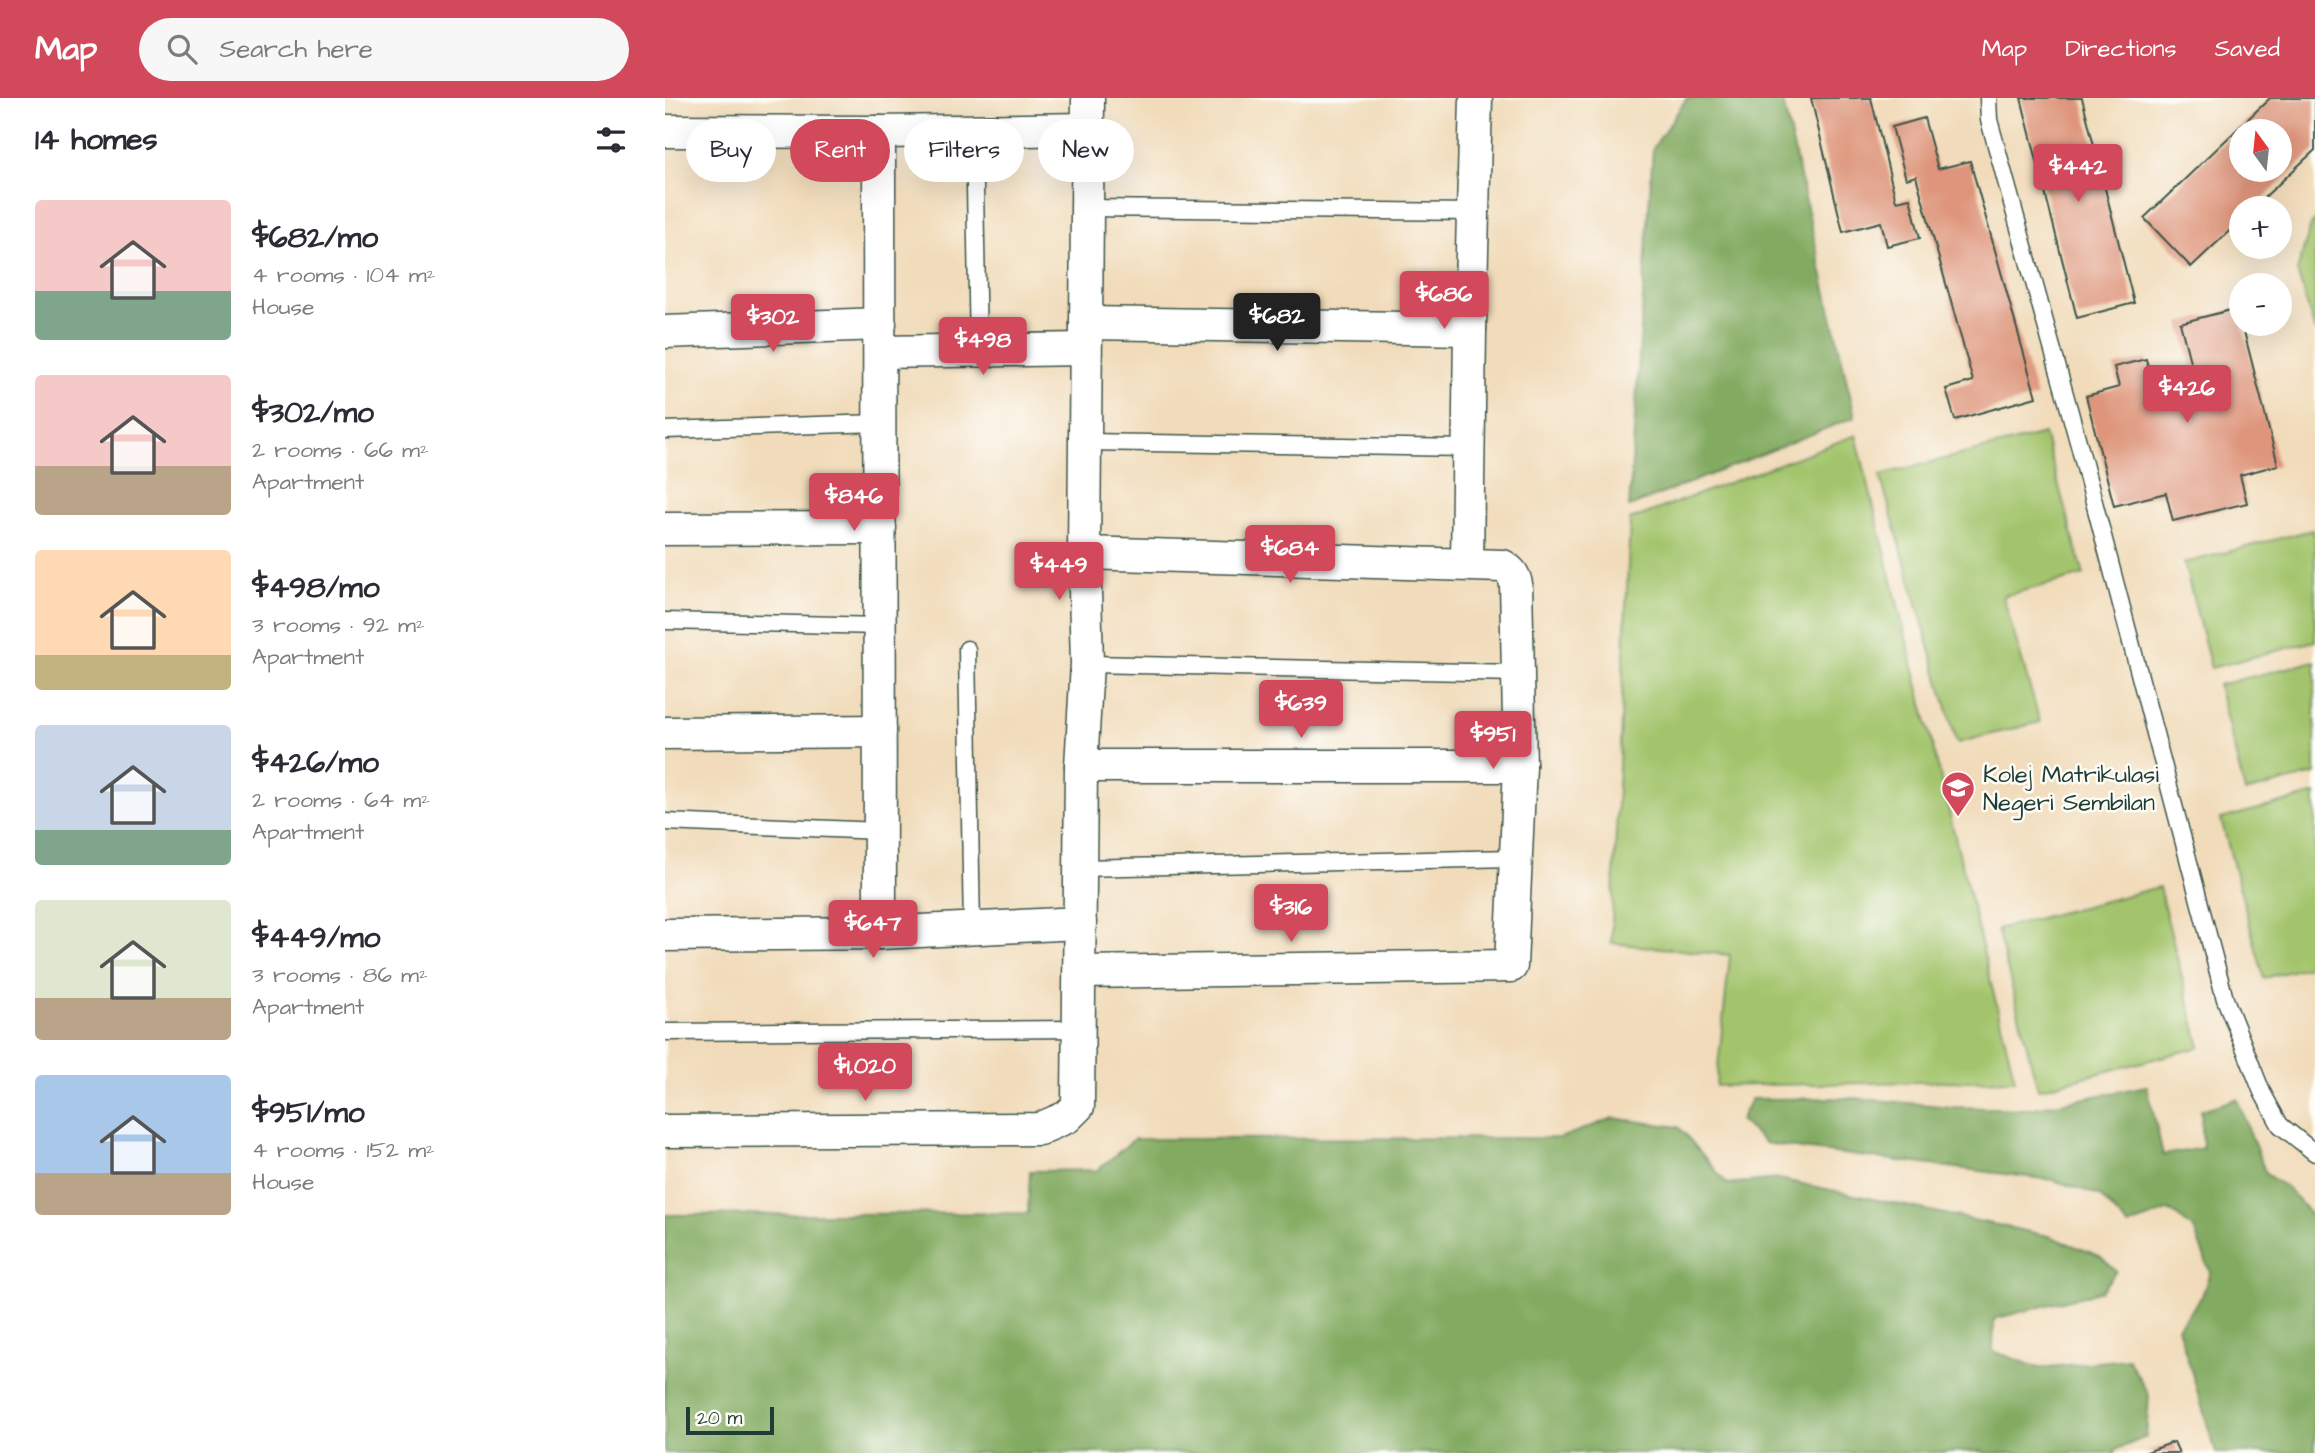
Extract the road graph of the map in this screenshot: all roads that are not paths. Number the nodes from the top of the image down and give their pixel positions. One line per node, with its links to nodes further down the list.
1 (1088, 98): 5 (street)
2 (1470, 98): 3 (street)
3 (1476, 98): 12 (street)
4 (1988, 98): 47 (lane)
5 (1087, 119)
6 (665, 131): 7 (street)
7 (790, 132)
8 (879, 182): 16 (street)
9 (975, 182): 17 (lane)
10 (1087, 182): 11 (street)
11 (1087, 208): 12 (lane); 15 (street)
12 (1473, 212): 13 (street)
13 (1470, 329): 15 (street); 21 (street)
14 (665, 332): 16 (street)
15 (1085, 336): 17 (street); 20 (street)
16 (880, 338): 17 (street); 18 (street)
17 (978, 350)
18 (880, 423): 19 (lane); 22 (street)
19 (665, 430)
20 (1084, 442): 21 (lane); 24 (street)
21 (1468, 448): 25 (street)
22 (880, 528): 23 (street); 27 (street)
23 (665, 529)
24 (1084, 553): 25 (street); 29 (street)
25 (1467, 564): 30 (street)
26 (665, 621): 27 (lane)
27 (880, 626): 31 (street)
28 (967, 649): 40 (lane)
29 (1087, 664): 30 (lane); 33 (street)
30 (1518, 673): 34 (street)
31 (880, 731): 32 (street); 36 (street)
32 (665, 733)
33 (1081, 766): 34 (street); 38 (street)
34 (1520, 766): 37 (street)
35 (665, 822): 36 (lane)
36 (880, 831): 41 (street)
37 (1514, 858): 38 (lane); 43 (street)
38 (1080, 868): 39 (street)
39 (1080, 923): 40 (street); 43 (street)
40 (972, 929): 41 (street)
41 (880, 933): 42 (street)
42 (665, 935)
43 (1080, 972): 44 (street)
44 (1079, 1028): 45 (lane); 46 (street)
45 (665, 1032)
46 (665, 1131)
47 (2315, 1153)

